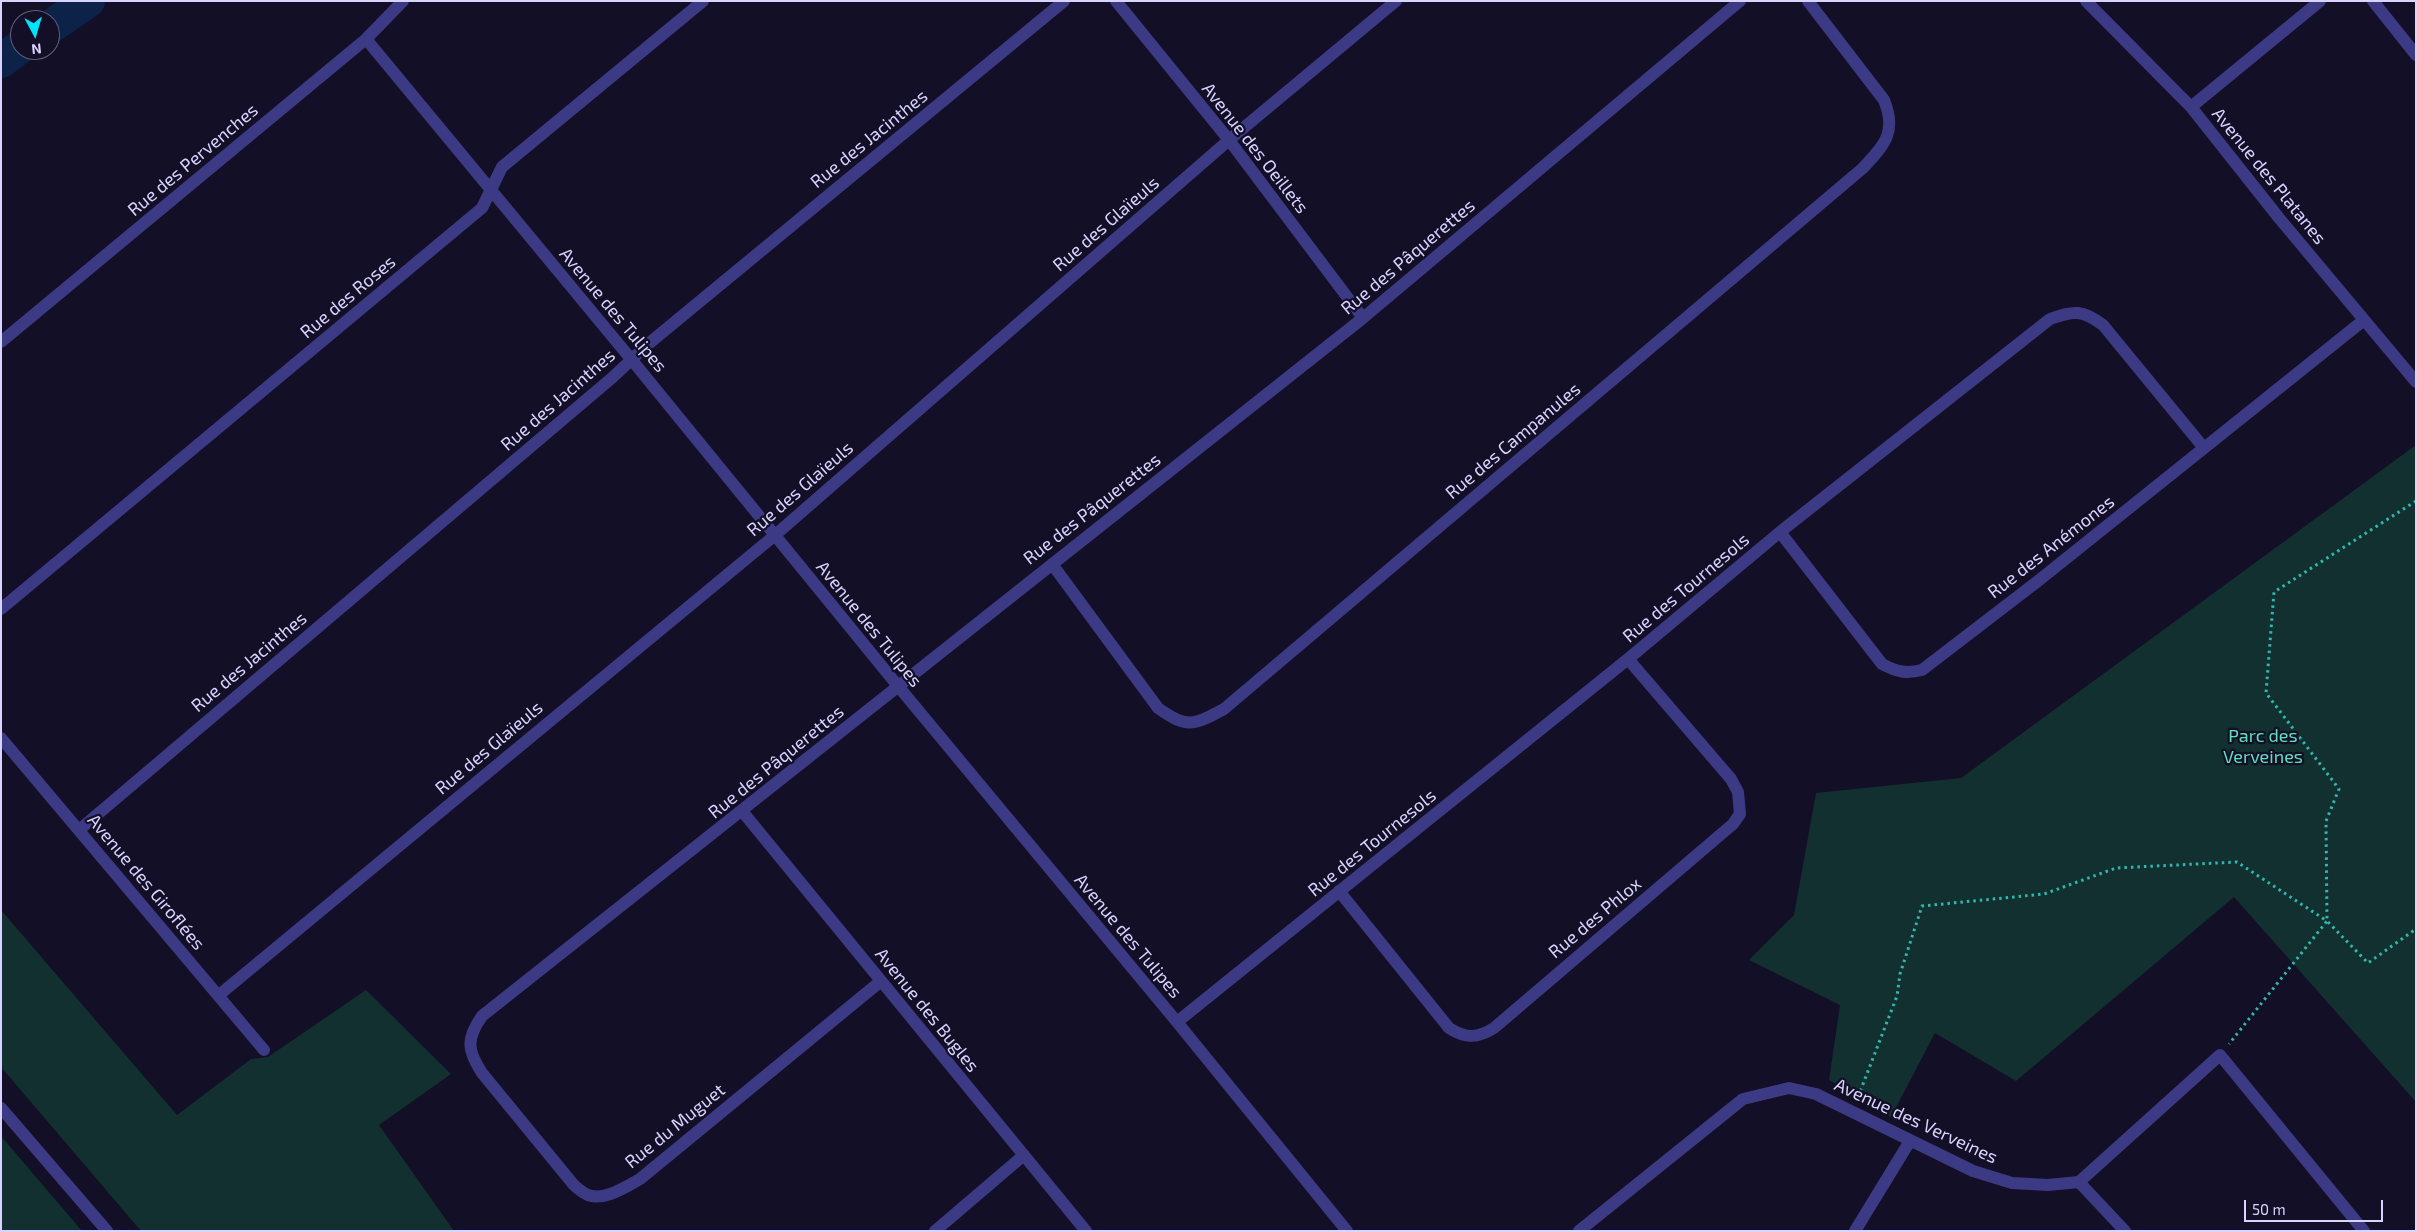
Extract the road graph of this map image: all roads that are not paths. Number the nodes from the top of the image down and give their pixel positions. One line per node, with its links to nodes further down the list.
1 (403, 1): 11 (street, Rue des Pervenches)
2 (703, 1): 15 (street, Rue des Roses)
3 (1064, 1): 19 (street, Rue des Jacinthes)
4 (1116, 1): 14 (street, Avenue des Oeillets)
5 (1396, 1): 14 (street, Rue des Glaïeuls)
6 (1740, 1): 16 (street, Rue des Pâquerettes)
7 (1808, 1): 24 (street, Rue des Campanules)
8 (2086, 1): 13 (street, Avenue des Platanes)
9 (2320, 1): 13 (street)
10 (2373, 1): 12 (street)
11 (366, 39): 15 (street, Avenue des Tulipes); 18 (street, Rue des Pervenches)
12 (2416, 55)
13 (2191, 107): 17 (street, Avenue des Platanes)
14 (1229, 140): 16 (street, Avenue des Oeillets); 23 (street, Rue des Glaïeuls)
15 (491, 191): 19 (street, Avenue des Tulipes); 25 (street, Rue des Roses)
16 (1363, 318): 24 (street, Rue des Pâquerettes)
17 (2364, 320): 20 (street, Avenue des Platanes); 21 (street, Rue des Anémones)
18 (1, 342)
19 (631, 359): 23 (street, Avenue des Tulipes); 30 (street, Rue des Jacinthes)
20 (2416, 382)
21 (2204, 448): 22 (street, Rue des Tournesols); 22 (street, Rue des Anémones)
22 (1780, 532): 26 (street, Rue des Tournesols)
23 (774, 536): 27 (street, Avenue des Tulipes); 33 (street, Rue des Glaïeuls)
24 (1052, 564): 27 (street, Rue des Pâquerettes)
25 (1, 609)
26 (1628, 659): 31 (street, Rue des Tournesols); 31 (street, Rue des Phlox)
27 (898, 686): 29 (street, Rue des Pâquerettes); 34 (street, Avenue des Tulipes)
28 (1, 738): 30 (street, Avenue des Giroflées)
29 (742, 812): 32 (street, Avenue des Bugles); 35 (street, Rue des Pâquerettes)
30 (79, 830): 33 (street, Avenue des Giroflées)
31 (1340, 891): 34 (street, Rue des Tournesols)
32 (881, 981): 35 (street, Rue du Muguet); 39 (street, Avenue des Bugles)
33 (219, 994): 36 (street, Avenue des Giroflées)
34 (1177, 1022): 44 (street, Avenue des Tulipes)
35 (469, 1043)
36 (264, 1050)
37 (1, 1108): 41 (street)
38 (1910, 1141): 40 (street, Avenue des Verveines); 45 (street, Avenue des Verveines); 46 (street)
39 (1024, 1155): 42 (street); 43 (street, Avenue des Bugles)
40 (2079, 1182): 47 (street); 48 (street)
41 (107, 1231)
42 (936, 1231)
43 (1086, 1231)
44 (1347, 1231)
45 (1579, 1231)
46 (1855, 1231)
47 (2125, 1231)
48 (2364, 1231)

